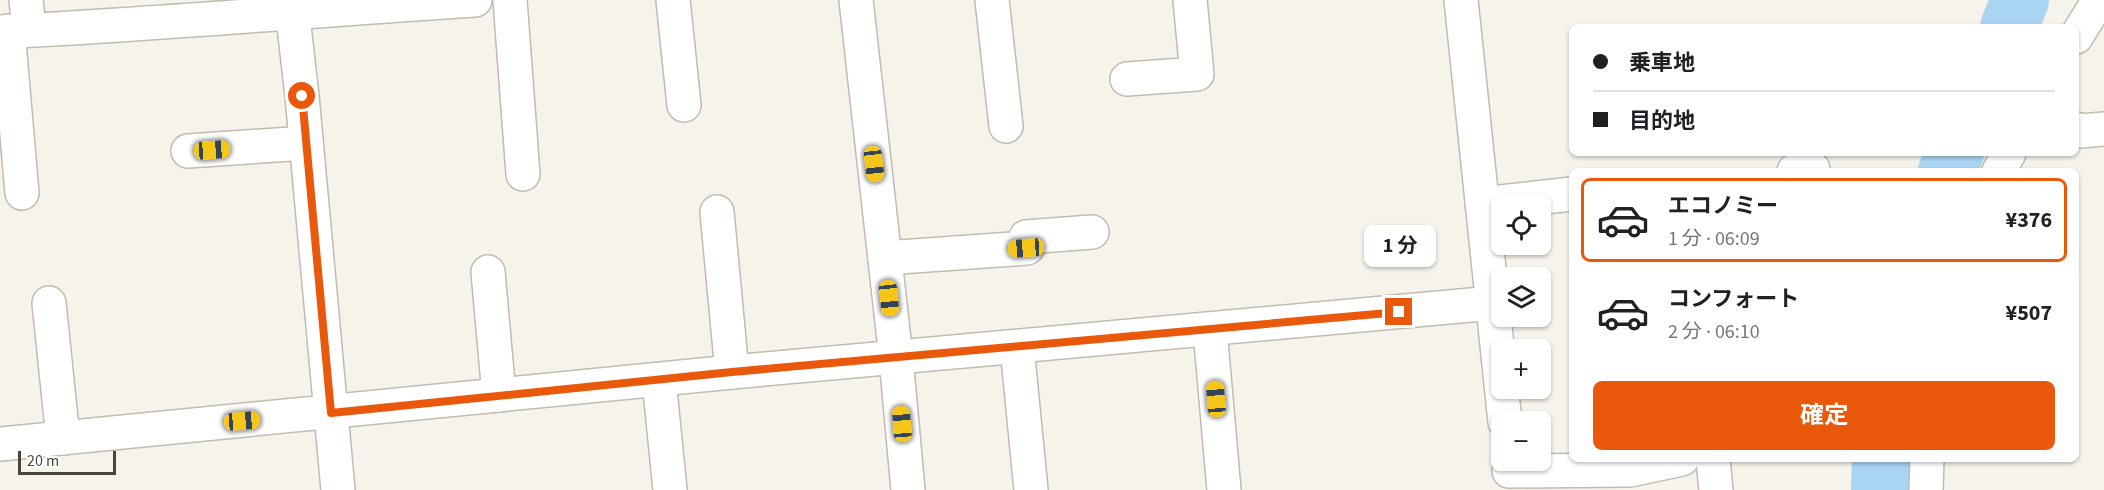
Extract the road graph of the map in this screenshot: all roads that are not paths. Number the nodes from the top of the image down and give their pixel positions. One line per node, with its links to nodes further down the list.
1 (475, 0): 9 (street)
2 (510, 0): 19 (street)
3 (673, 0): 13 (street)
4 (856, 0): 25 (street)
5 (992, 0): 14 (street)
6 (1190, 0): 12 (street)
7 (1461, 0): 22 (street)
8 (2099, 0): 11 (street)
9 (291, 6): 10 (street); 17 (street)
10 (16, 23): 20 (street)
11 (2079, 32)
12 (1127, 79)
13 (684, 105)
14 (1006, 126)
15 (2104, 129): 16 (street)
16 (2079, 130)
17 (306, 143): 18 (street); 38 (street)
18 (188, 151)
19 (523, 174)
20 (22, 193)
21 (1569, 194): 22 (street)
22 (1482, 204): 27 (street)
23 (717, 212): 34 (street)
24 (1092, 232): 25 (street)
25 (885, 258): 33 (street)
26 (488, 272): 36 (street)
27 (1491, 285)
28 (49, 303): 39 (street)
29 (1491, 303): 31 (street)
30 (1495, 327): 37 (street)
31 (1210, 330): 32 (street); 49 (street)
32 (1017, 347): 33 (street); 48 (street)
33 (896, 357): 34 (street); 47 (street)
34 (732, 372): 35 (street)
35 (659, 380): 36 (street); 46 (street)
36 (499, 395): 38 (street)
37 (1503, 411)
38 (331, 413): 39 (street); 45 (street)
39 (63, 438): 40 (street)
40 (0, 444)
41 (1668, 462): 44 (street)
42 (1713, 462): 50 (street)
43 (1927, 462): 51 (street)
44 (1510, 474)
45 (338, 490)
46 (670, 490)
47 (908, 490)
48 (1031, 490)
49 (1224, 490)
50 (1716, 490)
51 (1926, 490)

